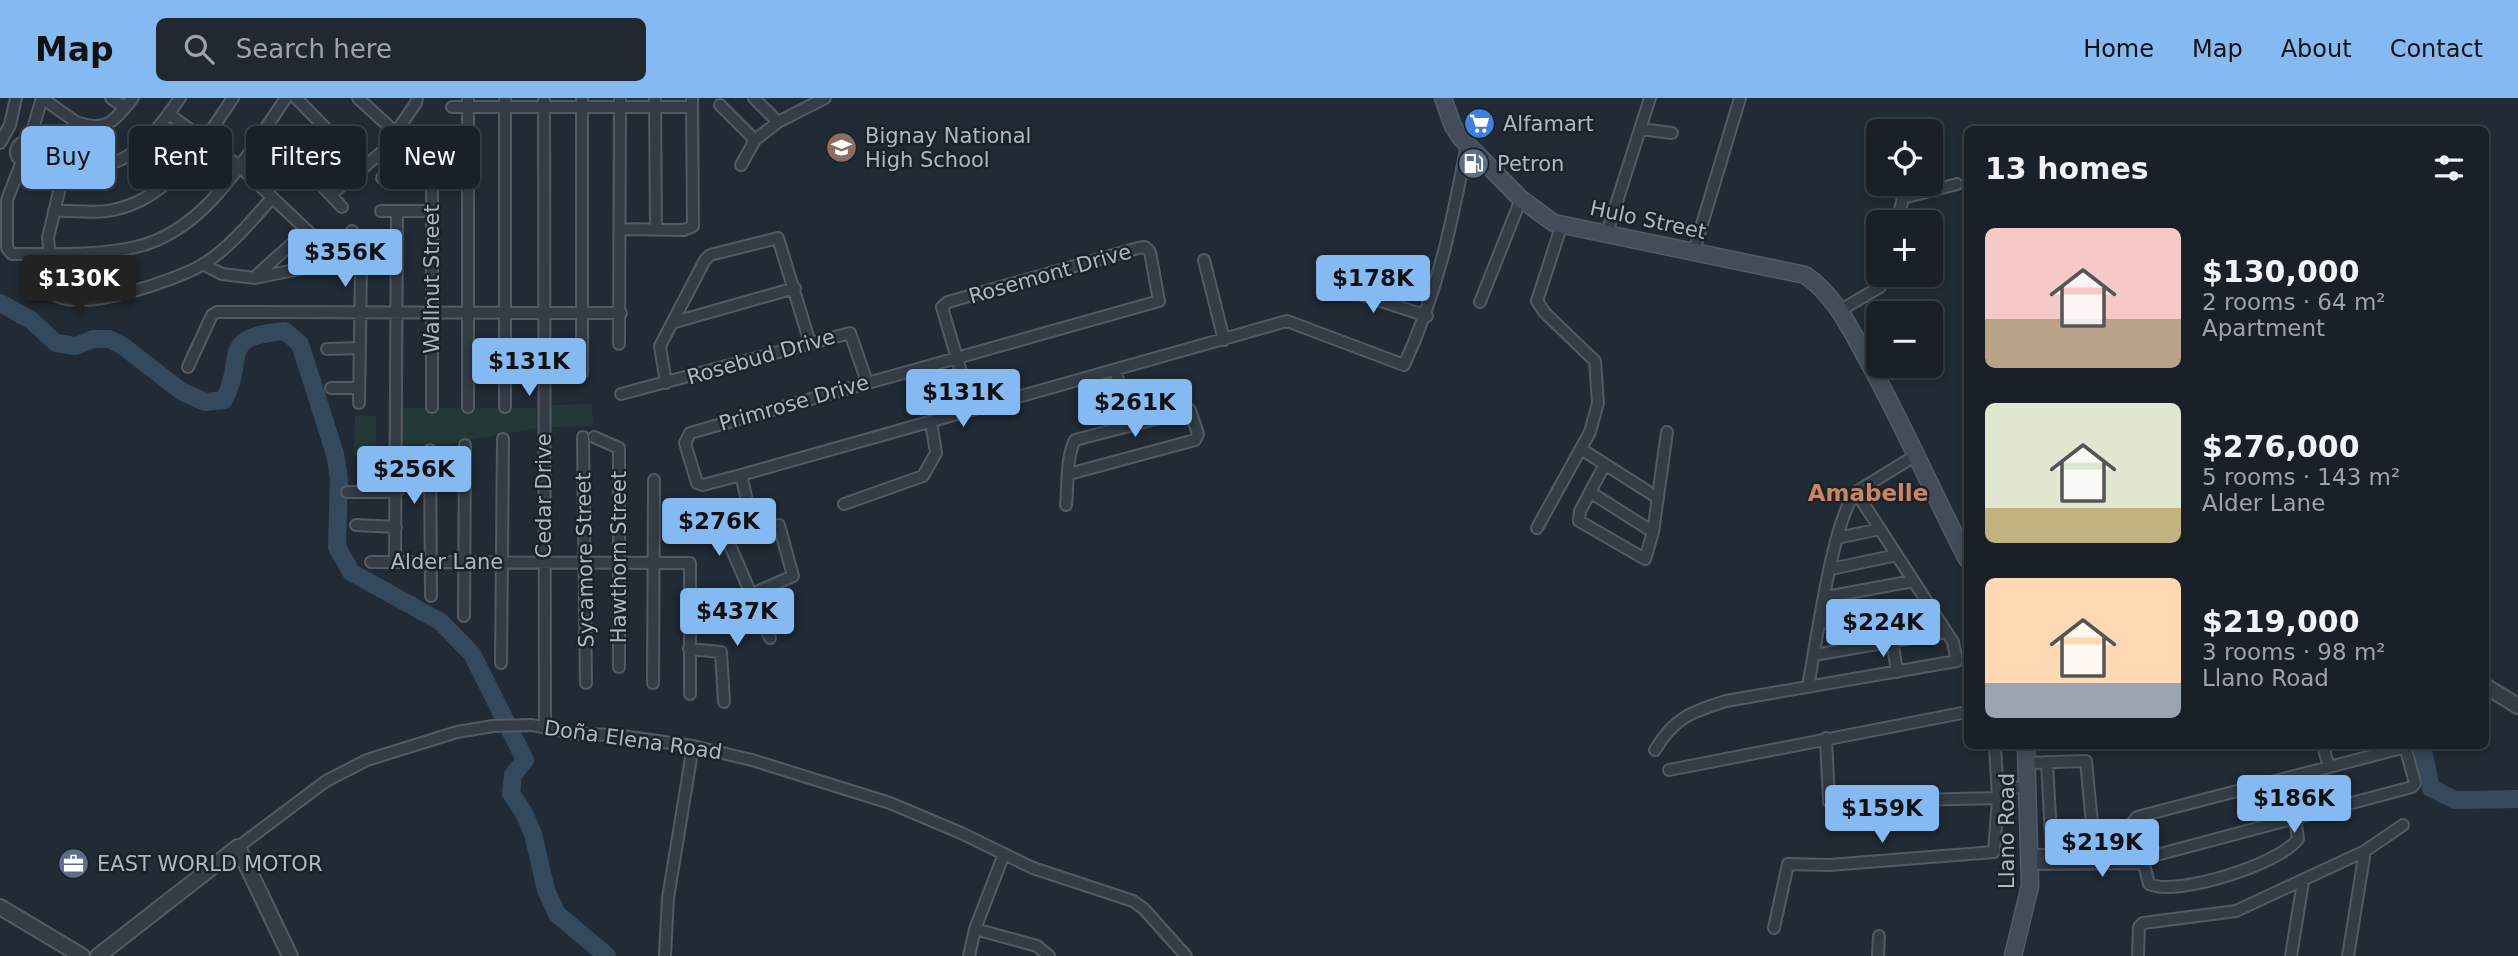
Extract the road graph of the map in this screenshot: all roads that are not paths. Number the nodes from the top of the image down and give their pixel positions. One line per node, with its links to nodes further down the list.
1 (16, 98): 43 (street)
2 (42, 98): 29 (street); 31 (street)
3 (111, 98): 26 (street)
4 (133, 98): 26 (street)
5 (180, 98): 28 (street)
6 (233, 98): 34 (street)
7 (286, 98): 35 (street)
8 (296, 98): 36 (street)
9 (358, 98): 37 (street)
10 (417, 98): 38 (street)
11 (754, 98): 30 (street)
12 (796, 98): 27 (street)
13 (825, 98): 27 (street)
14 (1443, 98): 44 (main road, Hulo Street)
15 (1650, 98): 40 (street)
16 (1740, 98): 77 (street)
17 (468, 102): 18 (street); 25 (street); 39 (street)
18 (505, 103): 19 (street); 92 (street)
19 (544, 103): 20 (street); 93 (street, Cedar Drive)
20 (582, 103): 21 (street); 96 (street)
21 (620, 103): 22 (street); 72 (street)
22 (656, 103): 23 (street); 74 (street)
23 (692, 103): 74 (street)
24 (720, 105): 42 (street)
25 (452, 107)
26 (125, 108): 29 (street)
27 (807, 108): 30 (street)
28 (169, 114): 33 (street); 50 (street)
29 (76, 122): 32 (street)
30 (778, 122): 42 (street)
31 (34, 126)
32 (74, 126)
33 (186, 126)
34 (213, 126)
35 (267, 126)
36 (324, 126)
37 (389, 126)
38 (401, 126)
39 (468, 126)
40 (1640, 129): 41 (street); 76 (street)
41 (1672, 133)
42 (755, 140): 52 (street)
43 (0, 143)
44 (1467, 144): 64 (main road, Hulo Street); 98 (street)
45 (21, 145): 48 (street)
46 (380, 154): 53 (street)
47 (246, 156): 54 (street)
48 (21, 160)
49 (232, 161): 54 (street)
50 (115, 162)
51 (21, 164): 78 (street)
52 (741, 164)
53 (366, 165)
54 (239, 166): 63 (street); 78 (street)
55 (1957, 184): 66 (street)
56 (59, 189): 67 (street)
57 (158, 189): 67 (street)
58 (327, 189): 62 (street)
59 (338, 189): 62 (street)
60 (431, 189): 70 (street, Wallnut Street)
61 (468, 189): 91 (street)
62 (332, 194): 65 (street)
63 (272, 198): 73 (street); 81 (street)
64 (1521, 199): 71 (main road, Hulo Street); 88 (street)
65 (342, 207)
66 (1899, 210)
67 (54, 211): 78 (street)
68 (381, 211): 69 (street)
69 (397, 211): 70 (street); 89 (street)
70 (432, 211): 90 (street, Wallnut Street)
71 (1562, 224): 76 (main road, Hulo Street); 125 (street)
72 (620, 229): 74 (street); 97 (street)
73 (306, 230): 79 (street); 83 (street)
74 (656, 230)
75 (352, 231): 79 (street)
76 (1608, 233): 77 (main road, Hulo Street)
77 (1693, 251): 94 (main road, Hulo Street)
78 (48, 254): 81 (street)
79 (333, 255): 83 (street)
80 (1204, 260): 100 (street)
81 (203, 264): 83 (street)
82 (360, 266): 95 (street)
83 (255, 278)
84 (1329, 284): 98 (street)
85 (1880, 287): 94 (street)
86 (795, 288): 99 (street); 99 (street); 101 (street)
87 (1159, 301): 105 (street, Primrose Drive); 105 (street, Rosemont Drive)
88 (1480, 302)
89 (398, 311): 90 (street); 95 (street); 133 (street)
90 (434, 311): 91 (street); 115 (street, Wallnut Street)
91 (469, 311): 92 (street); 116 (street)
92 (505, 311): 93 (street); 117 (street)
93 (544, 311): 96 (street); 153 (street, Cedar Drive)
94 (1839, 311): 127 (main road, Hulo Street)
95 (361, 312): 103 (street); 106 (street)
96 (583, 313): 97 (street); 108 (street)
97 (621, 313): 102 (street)
98 (1427, 316): 100 (street)
99 (675, 322): 110 (street)
100 (1224, 340): 107 (street)
101 (810, 343): 109 (street, Rosebud Drive); 110 (street, Rosebud Drive)
102 (620, 344)
103 (359, 348): 104 (street); 112 (street)
104 (327, 349)
105 (955, 357): 109 (street, Primrose Drive); 118 (street)
106 (188, 368)
107 (1115, 370): 118 (street); 120 (street)
108 (582, 373)
109 (867, 382): 130 (street, Primrose Drive)
110 (666, 383): 113 (street, Rosebud Drive)
111 (331, 388): 112 (street)
112 (359, 388): 114 (street)
113 (621, 394)
114 (359, 403)
115 (432, 407)
116 (468, 407)
117 (505, 407)
118 (972, 410): 119 (street)
119 (931, 422): 130 (street); 137 (street)
120 (1131, 424): 129 (street); 129 (street)
121 (1667, 432): 136 (street)
122 (503, 439): 152 (street)
123 (464, 445): 151 (street)
124 (619, 448): 154 (street, Sycamore Street); 155 (street, Hawthorn Street)
125 (1581, 449): 128 (street); 141 (street)
126 (430, 450): 150 (street)
127 (1918, 454): 135 (street); 146 (main road)
128 (1604, 466): 134 (street); 136 (street)
129 (1069, 474): 138 (street)
130 (741, 475): 143 (street)
131 (654, 480): 156 (street)
132 (347, 492): 133 (street)
133 (397, 492): 140 (street)
134 (1590, 492): 144 (street); 144 (street)
135 (1856, 492): 142 (street); 145 (street)
136 (1658, 498): 144 (street)
137 (844, 504)
138 (1066, 505)
139 (356, 525): 140 (street)
140 (396, 527): 149 (street)
141 (1537, 528)
142 (1880, 529): 145 (street); 147 (street)
143 (754, 530): 159 (street); 159 (street)
144 (1653, 532)
145 (1837, 538): 157 (street)
146 (1964, 553)
147 (1897, 555): 157 (street); 158 (street)
148 (371, 562): 149 (street, Alder Lane)
149 (395, 562): 150 (street, Alder Lane)
150 (430, 562): 151 (street, Alder Lane); 160 (street)
151 (464, 562): 152 (street, Alder Lane); 164 (street)
152 (502, 562): 153 (street, Alder Lane); 171 (street)
153 (544, 562): 154 (street, Alder Lane); 182 (street, Cedar Drive)
154 (585, 562): 155 (street, Alder Lane); 174 (street, Sycamore Street)
155 (618, 562): 156 (street, Alder Lane); 172 (street, Hawthorn Street)
156 (653, 562): 169 (street, Alder Lane); 175 (street)
157 (1831, 569): 161 (street)
158 (1913, 581): 161 (street); 162 (street)
159 (752, 594): 167 (street)
160 (431, 596)
161 (1826, 597): 165 (street)
162 (1930, 606): 163 (street); 166 (street)
163 (1888, 612): 165 (street); 168 (street)
164 (464, 616)
165 (1821, 623): 170 (street)
166 (1947, 632): 168 (street); 173 (street)
167 (770, 638)
168 (1891, 641): 170 (street); 173 (street)
169 (689, 649): 178 (street); 179 (street)
170 (1814, 655): 176 (street)
171 (501, 663)
172 (620, 667)
173 (1897, 672): 176 (street)
174 (586, 683)
175 (653, 683)
176 (1808, 686): 190 (street)
177 (2489, 688): 180 (street)
178 (690, 694)
179 (724, 702)
180 (2518, 706)
181 (1964, 713): 183 (street)
182 (545, 727): 184 (street, Doña Elena Road); 199 (street, Doña Elena Road)
183 (1826, 738): 194 (street); 196 (street)
184 (693, 746): 201 (street, Doña Elena Road); 214 (street)
185 (1995, 749): 196 (street)
186 (2026, 749): 192 (main road, Llano Road)
187 (2324, 749): 193 (street)
188 (2395, 749): 193 (street)
189 (2407, 749): 197 (street)
190 (1655, 750)
191 (2047, 762): 192 (street); 202 (street); 203 (street)
192 (2028, 763): 195 (main road, Llano Road)
193 (2329, 767): 204 (street)
194 (1670, 770)
195 (2029, 787): 196 (street); 205 (main road, Llano Road)
196 (1998, 793): 208 (street)
197 (2295, 818): 204 (street); 204 (street)
198 (2403, 825): 200 (street)
199 (237, 847): 212 (street, Doña Elena Road); 213 (street)
200 (2365, 850): 206 (street); 222 (street)
201 (1004, 854): 209 (street); 217 (street, Doña Elena Road)
202 (2052, 855): 203 (street); 205 (street)
203 (2095, 855): 204 (street)
204 (2144, 858): 205 (street)
205 (2031, 859): 219 (main road, Llano Road)
206 (2303, 882): 220 (street); 221 (street)
207 (0, 907): 211 (street)
208 (1774, 928)
209 (975, 929): 215 (street); 216 (street)
210 (1879, 936): 218 (street)
211 (82, 956)
212 (98, 956)
213 (290, 956)
214 (665, 956)
215 (969, 956)
216 (1049, 956)
217 (1186, 956)
218 (1878, 956)
219 (2013, 956)
220 (2138, 956)
221 (2291, 956)
222 (2348, 956)

